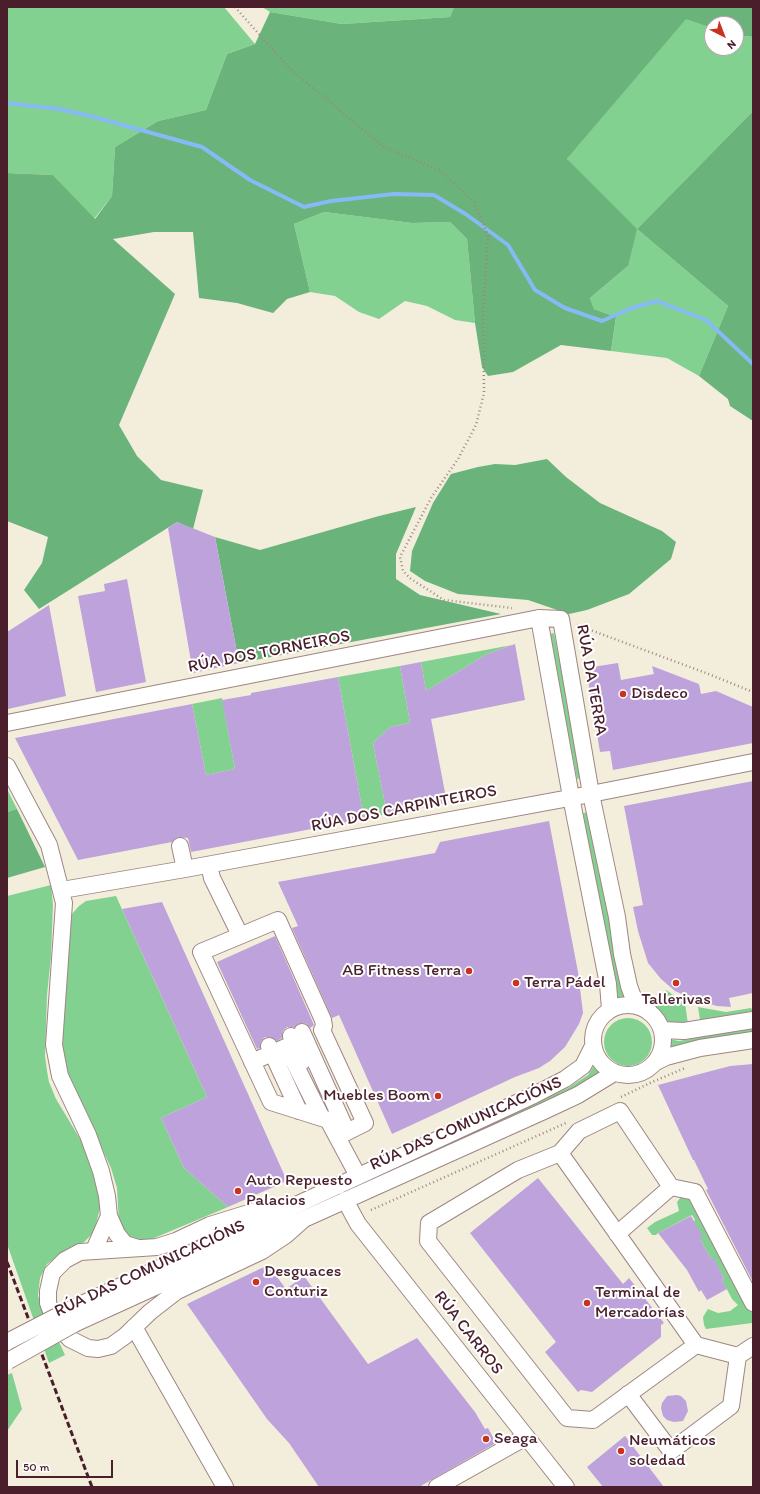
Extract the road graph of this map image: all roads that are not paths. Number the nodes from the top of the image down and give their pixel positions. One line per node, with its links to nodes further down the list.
1 (539, 618): 2 (street, RÚA DOS TORNEIROS); 5 (street, RÚA DA TERRA); 6 (street)
2 (7, 723)
3 (753, 762): 5 (street, RÚA DOS CARPINTEIROS)
4 (7, 766): 10 (street)
5 (591, 794): 6 (street, RÚA DOS CARPINTEIROS); 13 (street, RÚA DA TERRA)
6 (571, 797): 8 (street, RÚA DOS CARPINTEIROS); 12 (street)
7 (180, 846): 9 (street)
8 (209, 865): 9 (street, RÚA DOS CARPINTEIROS); 11 (street)
9 (185, 869): 10 (street, RÚA DOS CARPINTEIROS)
10 (62, 890): 30 (street)
11 (240, 936): 15 (street); 18 (street)
12 (610, 1009): 13 (street); 19 (street, RÚA DAS COMUNICACIÓNS)
13 (649, 1012): 16 (street)
14 (753, 1020): 16 (street)
15 (322, 1030): 18 (street); 24 (street)
16 (662, 1030): 20 (street)
17 (753, 1040): 20 (street)
18 (280, 1046): 22 (street); 22 (street); 23 (street); 24 (street)
19 (593, 1046): 21 (street); 26 (street, RÚA DAS COMUNICACIÓNS)
20 (656, 1062): 21 (street)
21 (614, 1073): 28 (street, RÚA DAS COMUNICACIÓNS)
22 (293, 1109): 23 (street)
23 (325, 1119): 24 (street)
24 (342, 1135): 26 (street)
25 (560, 1153): 27 (street); 32 (street); 43 (street)
26 (358, 1176): 29 (street, RÚA DAS COMUNICACIÓNS)
27 (671, 1187): 32 (street); 35 (street)
28 (345, 1200): 31 (street, RÚA DAS COMUNICACIÓNS); 44 (street, RÚA CARROS)
29 (282, 1211): 33 (street); 36 (street, RÚA DAS COMUNICACIÓNS)
30 (109, 1216): 33 (street); 34 (street)
31 (304, 1219): 36 (street, RÚA DAS COMUNICACIÓNS); 37 (street)
32 (617, 1234): 39 (street)
33 (138, 1248): 34 (street)
34 (94, 1250): 37 (street)
35 (753, 1303)
36 (72, 1317): 38 (street, RÚA DAS COMUNICACIÓNS, bridge); 42 (street, RÚA DAS COMUNICACIÓNS, bridge)
37 (134, 1327): 45 (street)
38 (7, 1342)
39 (696, 1345): 41 (street); 43 (street)
40 (753, 1346): 41 (street)
41 (738, 1356): 43 (street)
42 (7, 1361)
43 (628, 1394)
44 (526, 1437): 46 (street); 47 (street, RÚA CARROS)
45 (225, 1487)
46 (437, 1487)
47 (566, 1487)

